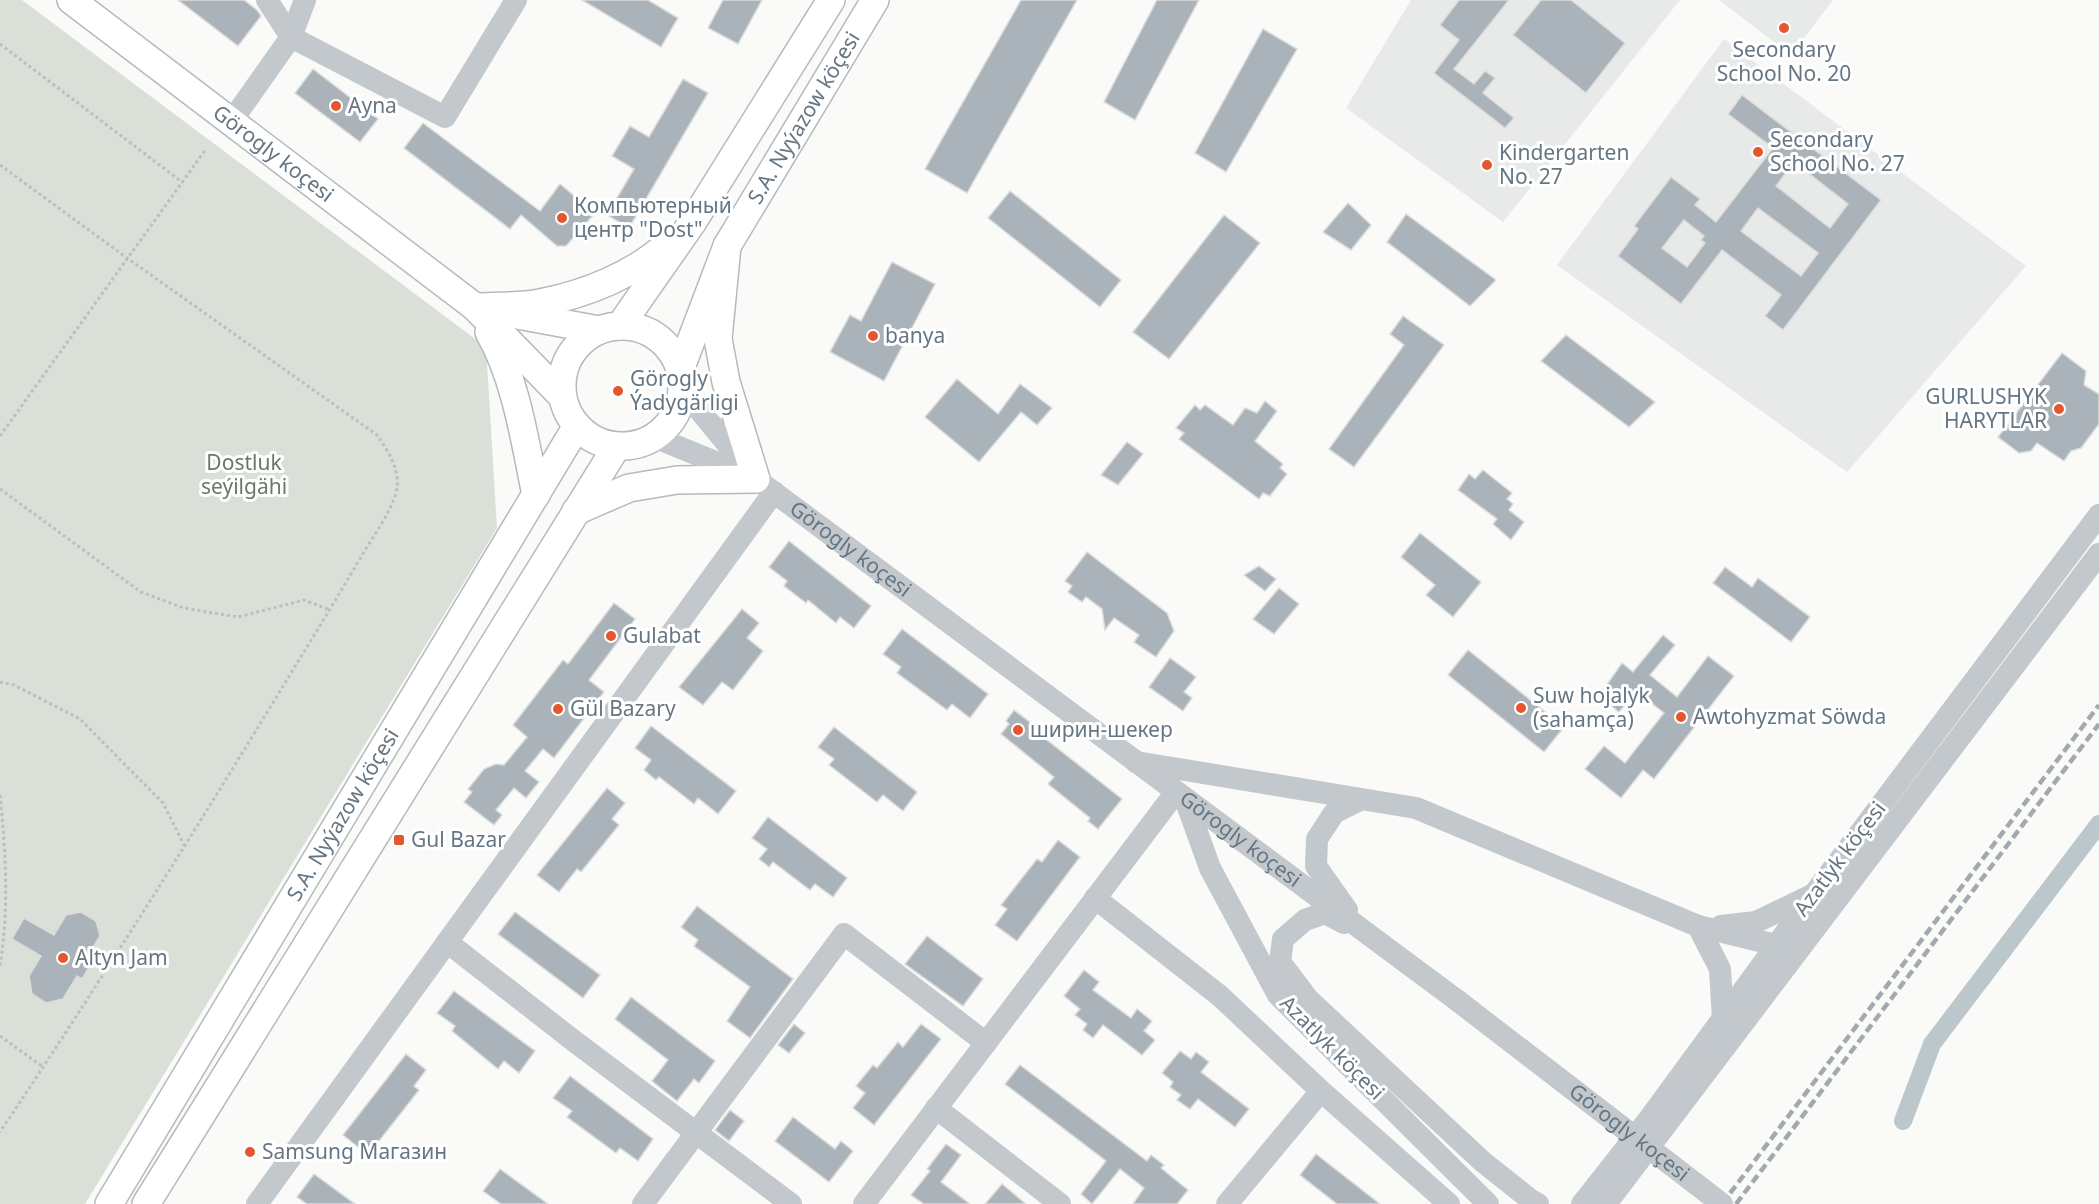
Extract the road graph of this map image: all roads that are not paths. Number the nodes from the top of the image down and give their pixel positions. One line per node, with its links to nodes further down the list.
1 (71, 0): 8 (main road, Görogly koçesi)
2 (267, 0): 7 (street)
3 (305, 0): 7 (street)
4 (516, 0): 7 (street)
5 (831, 0): 9 (main road, S.A. Nyýazow köçesi)
6 (875, 0): 10 (main road, S.A. Nyýazow köçesi)
7 (291, 37): 8 (street)
8 (231, 122): 11 (main road, Görogly koçesi)
9 (692, 223): 11 (main road); 12 (main road, S.A. Nyýazow köçesi)
10 (727, 246): 13 (main road, S.A. Nyýazow köçesi); 18 (main road)
11 (475, 307): 12 (main road, Görogly koçesi); 14 (main road, Görogly koçesi); 19 (main road)
12 (609, 328): 13 (main road); 14 (main road)
13 (681, 380): 16 (main road); 18 (street)
14 (562, 396): 15 (main road)
15 (577, 426): 17 (main road); 19 (main road, S.A. Nyýazow köçesi)
16 (654, 437): 17 (main road); 18 (street)
17 (617, 446): 20 (main road, S.A. Nyýazow köçesi)
18 (765, 486): 20 (main road); 23 (street, Görogly koçesi); 30 (street)
19 (536, 495): 39 (main road, S.A. Nyýazow köçesi)
20 (576, 511): 40 (main road, S.A. Nyýazow köçesi)
21 (2099, 515): 26 (street, Azatlyk köçesi)
22 (2099, 554): 31 (street, Azatlyk köçesi)
23 (1135, 761): 24 (street, Görogly koçesi); 25 (street)
24 (1180, 795): 27 (street); 29 (street, Görogly koçesi); 46 (street, Azatlyk köçesi)
25 (1360, 800): 28 (street); 29 (street)
26 (1814, 894): 28 (street); 31 (street, Azatlyk köçesi)
27 (1095, 898): 33 (street); 34 (street)
28 (1698, 926): 31 (street); 32 (street)
29 (1367, 934): 47 (street); 50 (street, Görogly koçesi, bridge)
30 (447, 942): 36 (street); 38 (street)
31 (1786, 950): 32 (street, Azatlyk köçesi); 49 (street, Azatlyk köçesi)
32 (1723, 1019): 48 (street, Azatlyk köçesi)
33 (986, 1043): 35 (street); 36 (street)
34 (1321, 1091): 44 (street); 45 (street)
35 (936, 1108): 37 (street); 43 (street)
36 (696, 1132): 41 (street); 42 (street)
37 (1051, 1202)
38 (259, 1203)
39 (109, 1204)
40 (146, 1204)
41 (643, 1204)
42 (791, 1204)
43 (864, 1204)
44 (1227, 1204)
45 (1449, 1204)
46 (1488, 1204)
47 (1538, 1204)
48 (1582, 1204)
49 (1606, 1204)
50 (1722, 1204)

